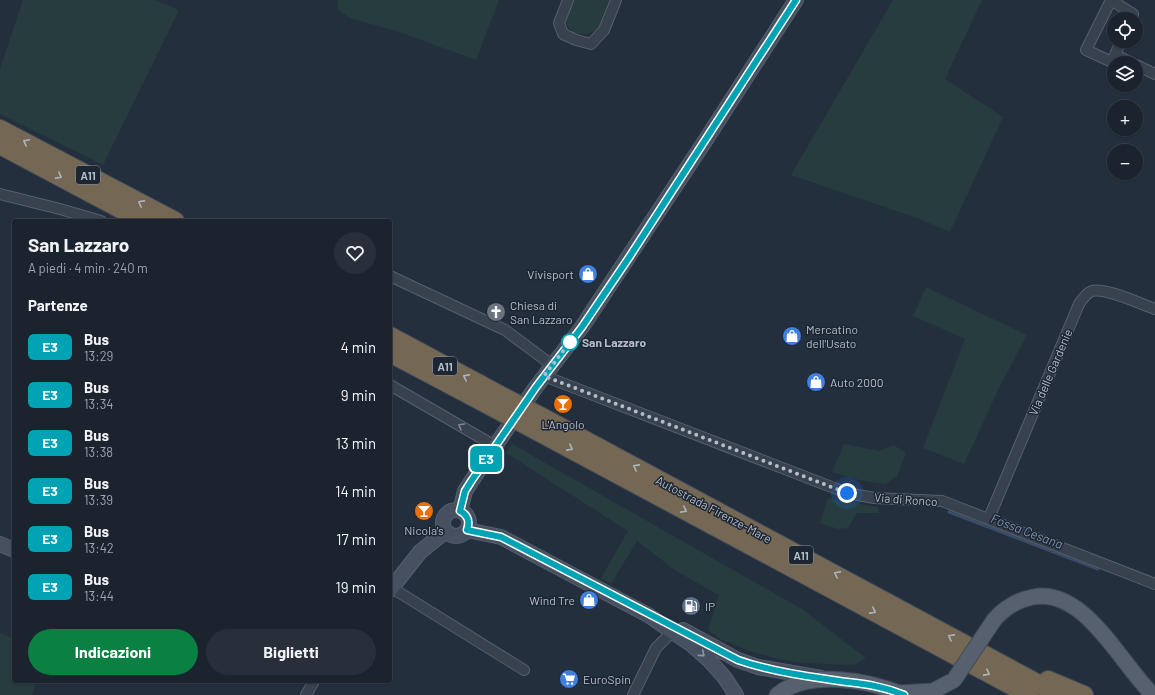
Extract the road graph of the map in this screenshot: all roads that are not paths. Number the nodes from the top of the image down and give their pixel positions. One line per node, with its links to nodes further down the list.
1 (568, 0): 2 (street)
2 (616, 0)
3 (796, 0): 20 (main road)
4 (1111, 0): 5 (street); 7 (street)
5 (1130, 12)
6 (1118, 48): 7 (street)
7 (1115, 55)
8 (1143, 68): 9 (street)
9 (1155, 74)
10 (0, 129): 15 (highway, A11, one-way to 10)
11 (0, 145): 14 (highway, A11, one-way to 14)
12 (0, 194): 13 (street)
13 (94, 219)
14 (139, 219)
15 (171, 219)
16 (392, 277): 20 (street, Via di Ronco)
17 (1155, 309): 26 (street, Via delle Gardenie)
18 (392, 337): 22 (highway, Autostrada Firenze-Mare / A11, one-way to 18)
19 (392, 354): 22 (highway, Autostrada Firenze-Mare / A11)
20 (548, 371): 24 (main road); 26 (street, Via di Ronco)
21 (392, 386): 24 (street, one-way to 21)
22 (497, 402): 23 (highway, Autostrada Firenze-Mare / A11, bridge)
23 (539, 424): 36 (highway, Autostrada Firenze-Mare / A11, one-way to 23); 47 (highway, Autostrada Firenze-Mare / A11, one-way to 47)
24 (494, 446): 25 (main road)
25 (460, 511): 27 (main road); 28 (main road)
26 (989, 518): 31 (street, Via di Ronco)
27 (467, 530): 28 (main road); 34 (main road)
28 (446, 532): 32 (main road)
29 (0, 544): 30 (main road)
30 (12, 549)
31 (1155, 584)
32 (392, 588)
33 (392, 590): 37 (street)
34 (648, 614): 35 (main road); 38 (main road)
35 (672, 632): 43 (street); 44 (main road, one-way to 44)
36 (990, 658): 48 (highway, Autostrada Firenze-Mare / A11); 49 (highway)
37 (524, 670)
38 (827, 679): 41 (main road); 45 (main road)
39 (954, 680): 41 (main road); 46 (main road); 50 (main road, bridge)
40 (313, 683): 42 (street)
41 (901, 694)
42 (306, 695)
43 (633, 695)
44 (736, 695)
45 (777, 695)
46 (949, 695)
47 (1029, 695)
48 (1059, 695)
49 (1084, 695)
50 (1153, 695)

